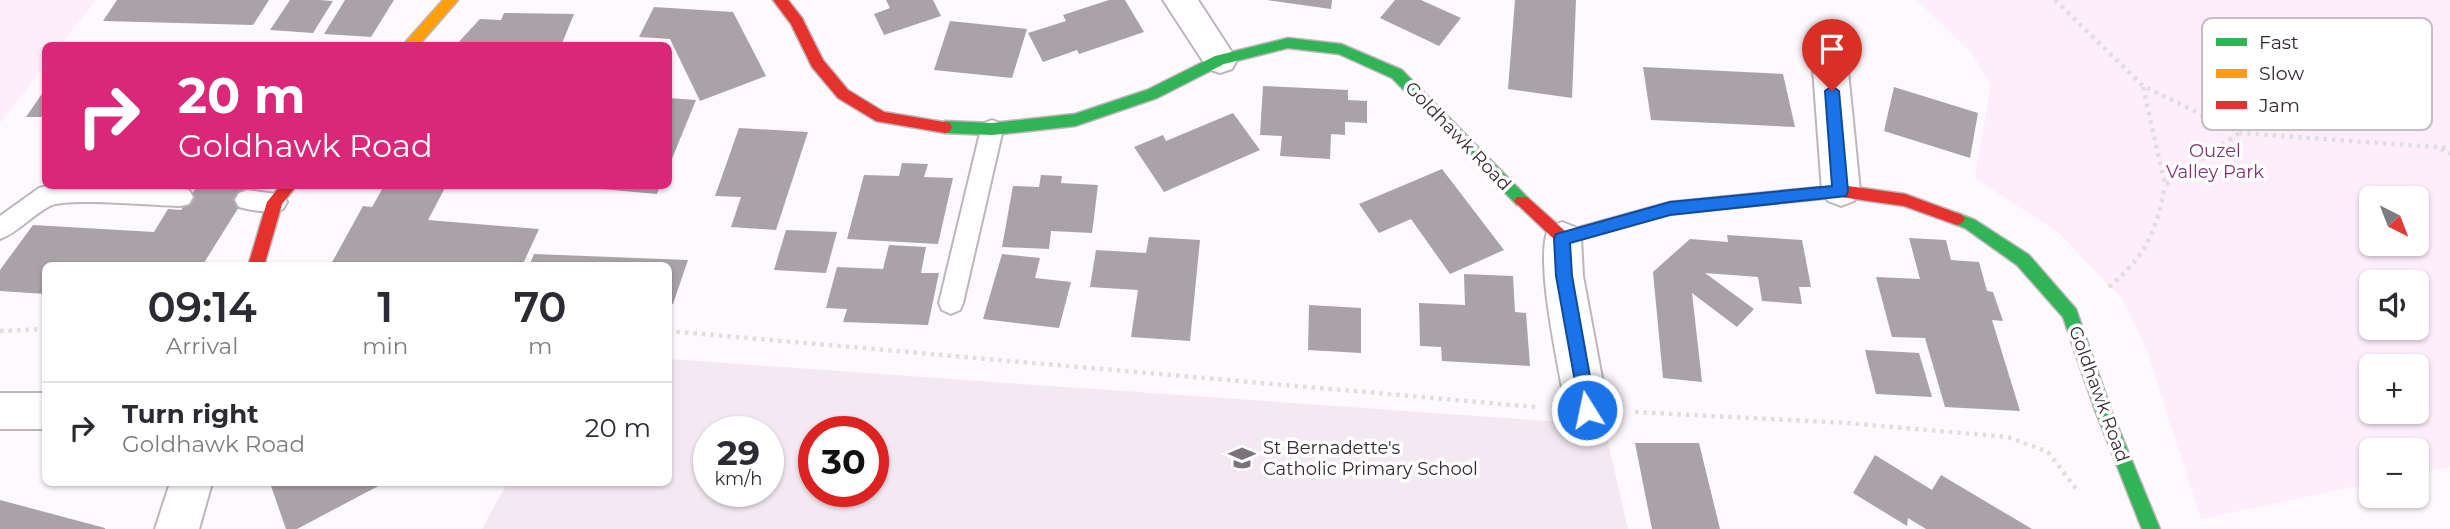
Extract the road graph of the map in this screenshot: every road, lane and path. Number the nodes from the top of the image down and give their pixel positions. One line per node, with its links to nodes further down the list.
1 (451, 0): 6 (street)
2 (780, 0): 10 (street, Goldhawk Road)
3 (1180, 0): 7 (street)
4 (2055, 0): 8 (path)
5 (1828, 41): 17 (street)
6 (413, 42)
7 (1220, 60): 10 (street, Goldhawk Road); 22 (street, Goldhawk Road)
8 (2143, 86): 9 (path); 16 (path)
9 (2202, 115)
10 (992, 130): 25 (lane)
11 (2234, 130): 12 (path)
12 (2240, 133): 13 (path); 16 (path)
13 (2440, 148): 14 (path); 15 (path)
14 (2450, 148)
15 (2450, 154)
16 (2165, 185): 24 (path)
17 (1840, 191): 22 (street, Goldhawk Road); 35 (street, Goldhawk Road)
18 (281, 194): 20 (lane); 23 (street)
19 (181, 197): 21 (lane)
20 (247, 200)
21 (0, 229)
22 (1562, 239): 29 (street)
23 (257, 262)
24 (2108, 288)
25 (951, 303)
26 (42, 330): 27 (path)
27 (0, 331)
28 (672, 331): 29 (path)
29 (1587, 410): 33 (path)
30 (0, 411): 31 (street)
31 (42, 411)
32 (190, 486): 34 (street)
33 (2081, 499)
34 (177, 529)
35 (2151, 529)

